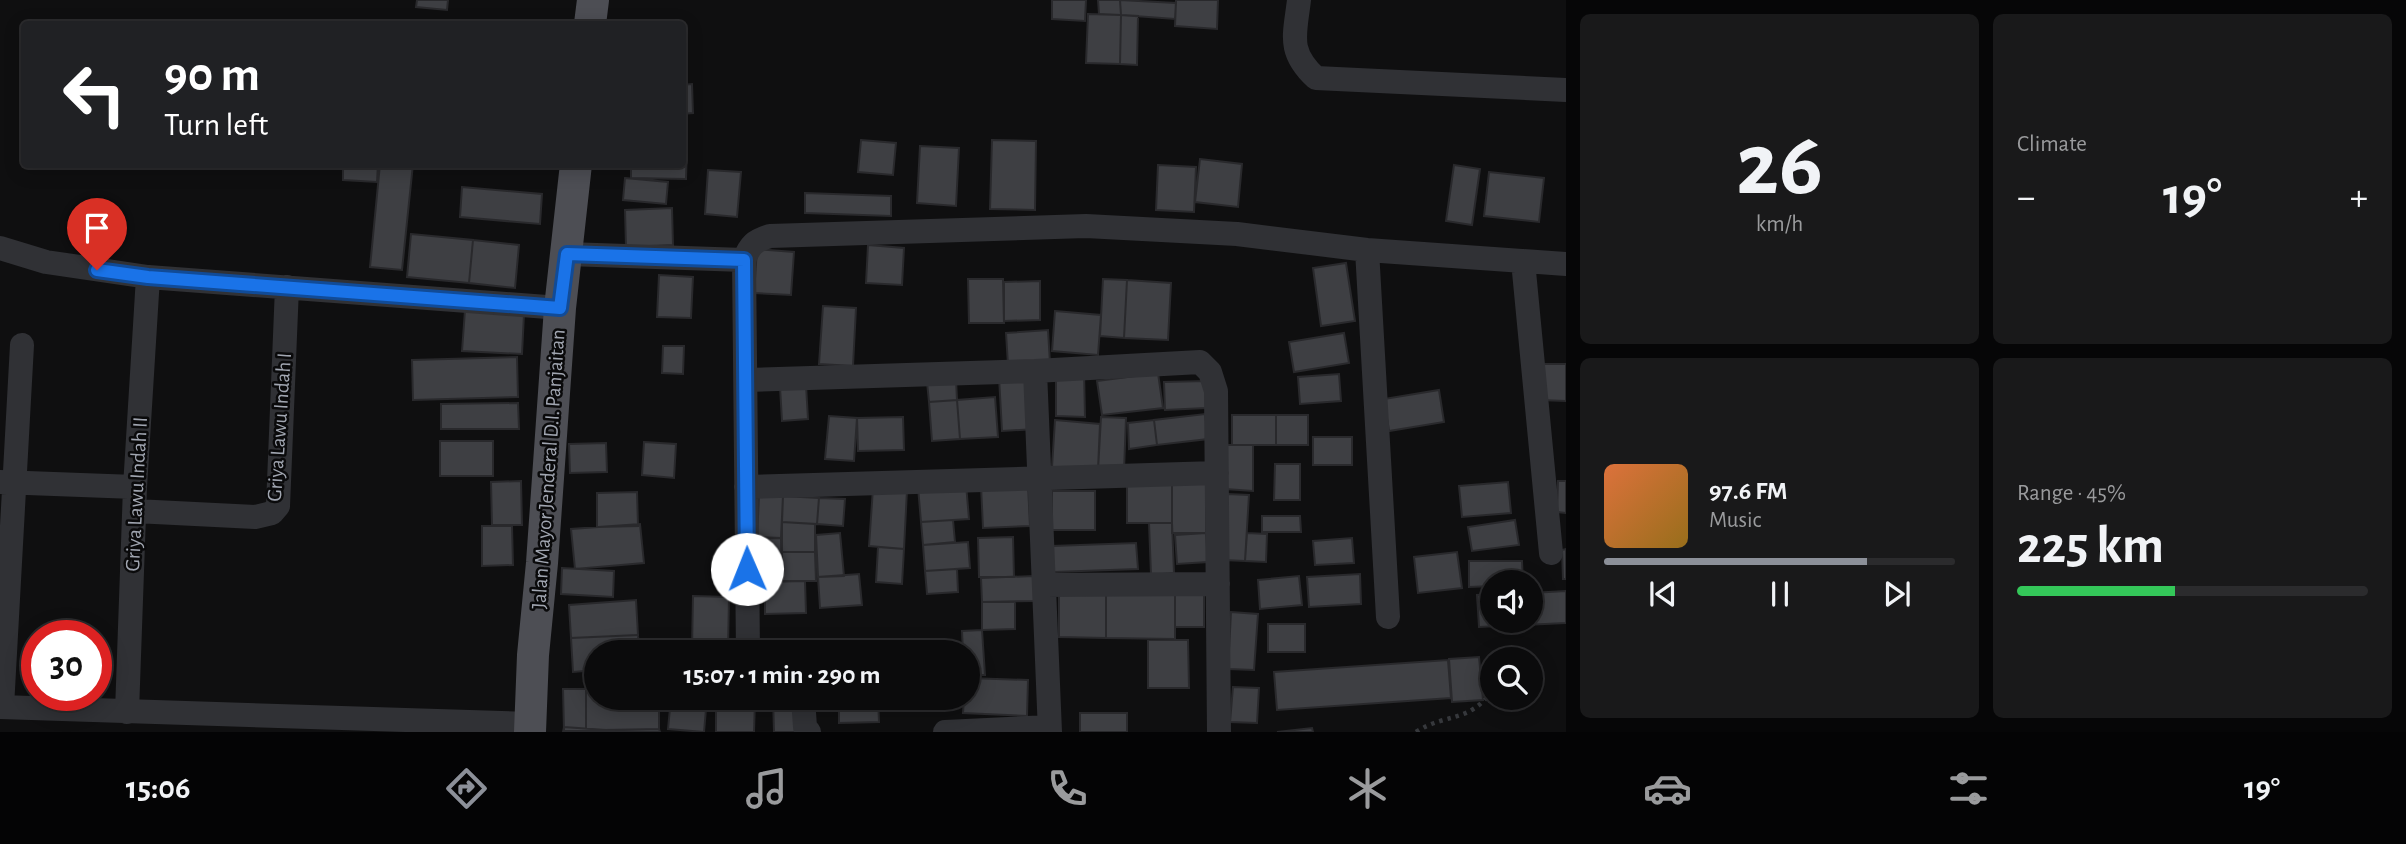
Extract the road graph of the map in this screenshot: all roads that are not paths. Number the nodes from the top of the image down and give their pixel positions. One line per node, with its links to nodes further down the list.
1 (593, 0): 3 (main road)
2 (1298, 0): 4 (street)
3 (590, 21)
4 (1566, 90)
5 (576, 168): 8 (main road, Jalan Mayor Jenderal D.I. Panjaitan)
6 (0, 248): 12 (street)
7 (1367, 250): 9 (street); 10 (street); 26 (street)
8 (567, 254): 9 (street); 14 (main road, Jalan Mayor Jenderal D.I. Panjaitan)
9 (744, 260): 17 (street)
10 (1523, 261): 11 (street); 23 (street)
11 (1566, 264)
12 (148, 277): 13 (street); 22 (street, Griya Lawu Indah II)
13 (287, 287): 14 (street); 22 (street, Griya Lawu Indah I)
14 (560, 308): 31 (main road, Jalan Mayor Jenderal D.I. Panjaitan)
15 (22, 345): 20 (street)
16 (1035, 371): 17 (street); 18 (street); 19 (street)
17 (747, 380): 21 (street)
18 (1217, 473): 19 (street); 24 (street)
19 (1041, 477): 21 (street); 25 (street)
20 (6, 483): 22 (street); 28 (street)
21 (746, 487): 27 (street)
22 (135, 499): 30 (street, Griya Lawu Indah II)
23 (1551, 553)
24 (1218, 584): 25 (street); 35 (street)
25 (1044, 585): 32 (street)
26 (1388, 617)
27 (748, 640)
28 (1, 707): 30 (street)
29 (804, 710): 33 (street)
30 (127, 712): 31 (street)
31 (530, 728)
32 (1049, 730): 34 (street)
33 (808, 732)
34 (945, 732)
35 (1219, 732)

